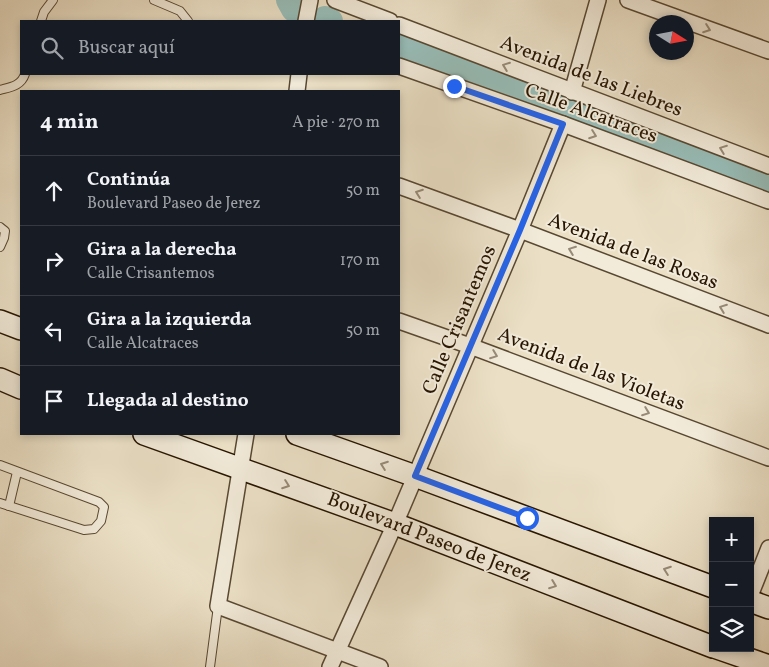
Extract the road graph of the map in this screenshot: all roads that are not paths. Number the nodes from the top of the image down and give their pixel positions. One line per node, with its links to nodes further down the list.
1 (53, 0): 7 (lane)
2 (154, 0): 8 (lane)
3 (310, 0): 9 (street)
4 (335, 0): 10 (street)
5 (598, 0): 18 (street)
6 (628, 0): 12 (street, one-way to 12)
7 (41, 20)
8 (187, 20)
9 (306, 20)
10 (387, 20)
11 (400, 25): 18 (street, Avenida de las Liebres, one-way to 11)
12 (769, 51)
13 (400, 66): 19 (street, Calle Alcatraces)
14 (25, 75): 16 (lane)
15 (299, 75): 17 (street)
16 (0, 90)
17 (297, 90)
18 (572, 92): 20 (street, Avenida de las Liebres, one-way to 18)
19 (563, 124): 22 (street, Calle Alcatraces, one-way to 22); 24 (street, Calle Crisantemos)
20 (769, 166)
21 (400, 186): 24 (street, Avenida de las Rosas, one-way to 21)
22 (769, 201)
23 (0, 227): 25 (lane)
24 (520, 230): 28 (street, Avenida de las Rosas, one-way to 24); 30 (street, Calle Crisantemos)
25 (0, 247)
26 (0, 321): 29 (main road)
27 (400, 321): 30 (street, Avenida de las Violetas)
28 (769, 325)
29 (20, 329)
30 (470, 346): 36 (street, Avenida de las Violetas, one-way to 36); 40 (street, Calle Crisantemos)
31 (0, 379): 32 (main road)
32 (20, 388)
33 (147, 435): 38 (main road, Boulevard Paseo de Jerez)
34 (246, 435): 38 (street)
35 (301, 435): 40 (main road, one-way to 35)
36 (769, 458)
37 (0, 465): 39 (lane)
38 (240, 468): 43 (main road, Boulevard Paseo de Jerez, one-way to 43); 48 (street)
39 (17, 472): 42 (lane); 42 (lane)
40 (415, 476): 43 (street, Calle Crisantemos); 45 (main road, one-way to 40)
41 (0, 503): 42 (lane)
42 (9, 506)
43 (394, 524): 50 (street, Calle Crisantemos); 51 (main road, Boulevard Paseo de Jerez, one-way to 51)
44 (769, 548): 46 (street)
45 (709, 586)
46 (754, 586)
47 (754, 602): 49 (main road)
48 (218, 606): 50 (street); 53 (lane)
49 (769, 608)
50 (337, 650): 54 (street, Calle Crisantemos); 55 (street)
51 (723, 653): 52 (main road, Boulevard Paseo de Jerez)
52 (769, 666)
53 (210, 667)
54 (330, 667)
55 (380, 667)

